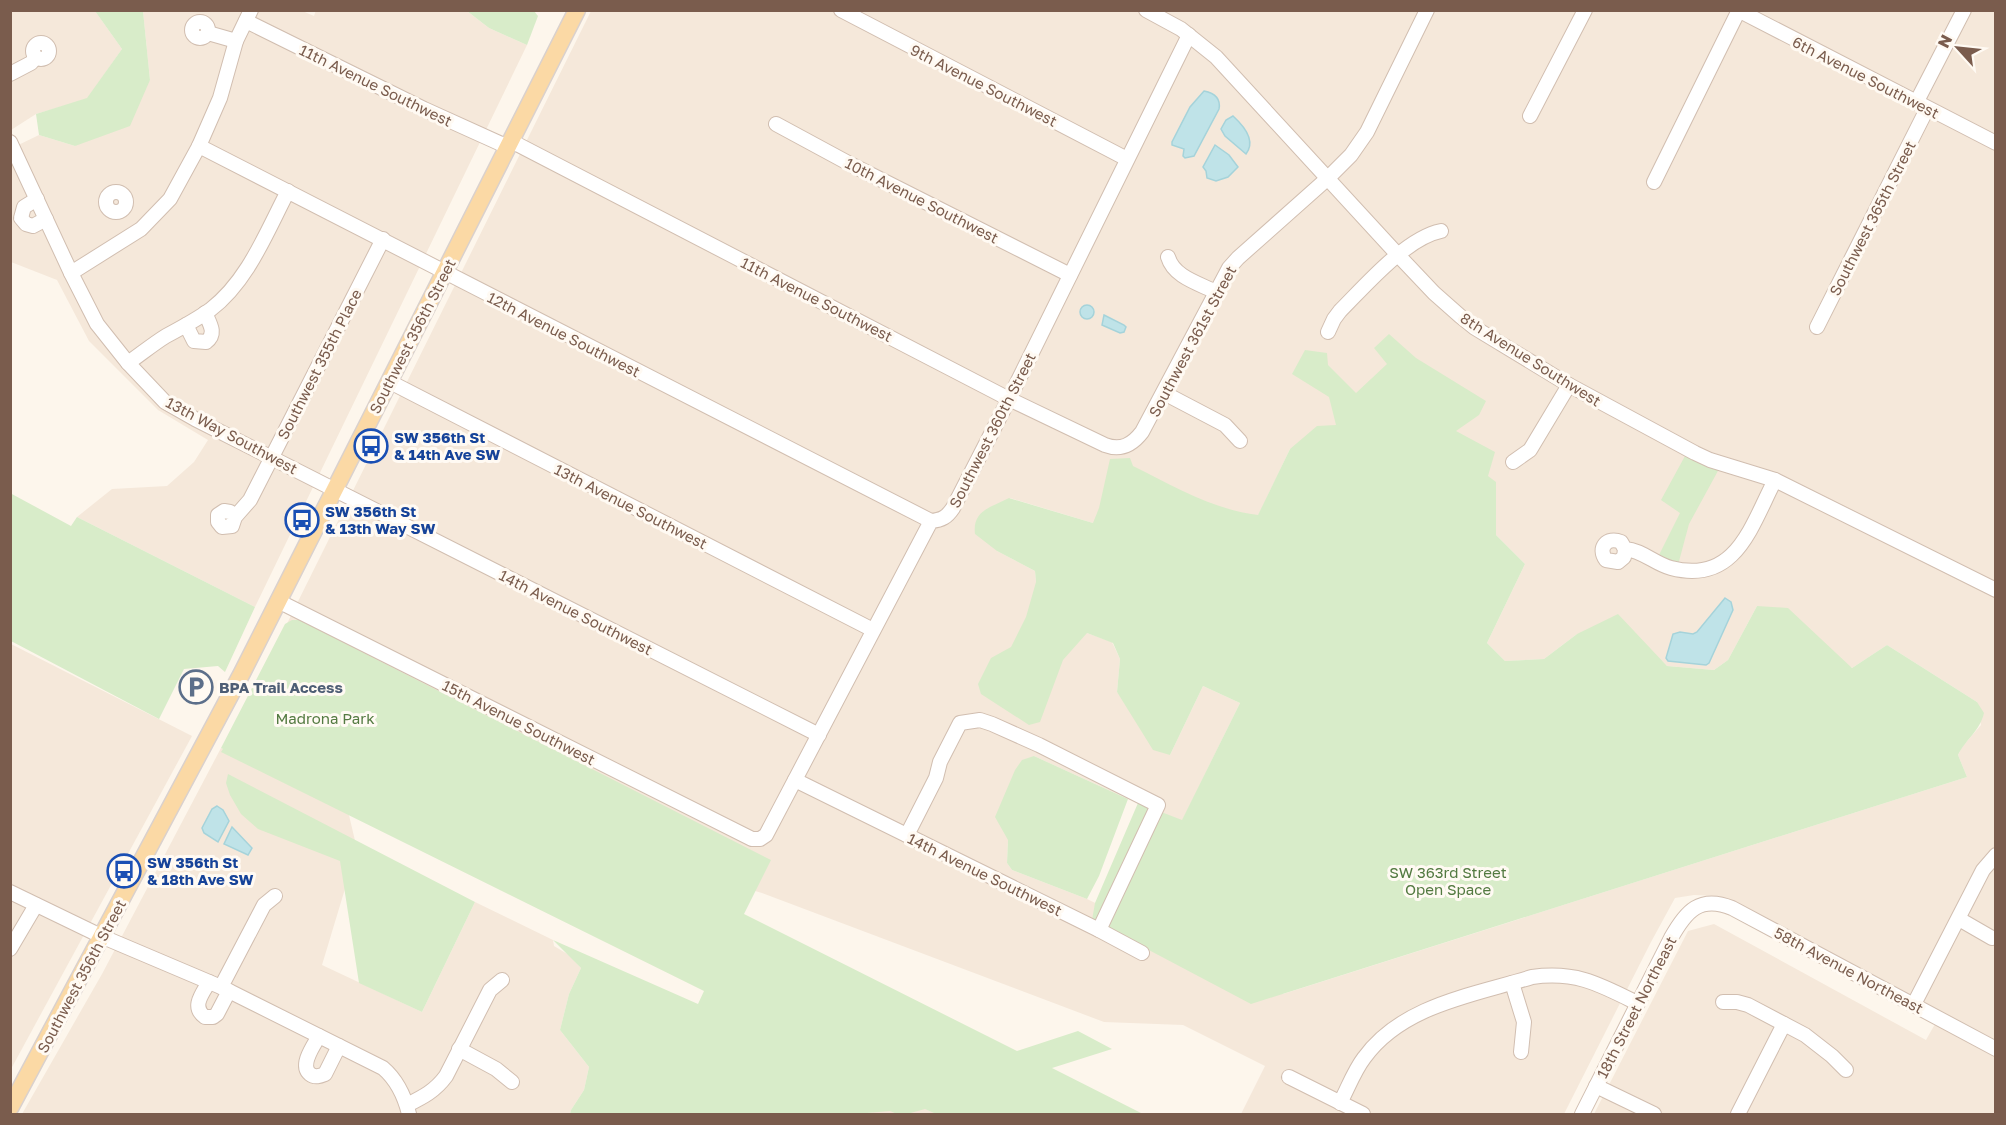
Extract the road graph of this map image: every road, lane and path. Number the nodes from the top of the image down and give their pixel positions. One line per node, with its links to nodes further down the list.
1 (577, 10): 18 (main road, Southwest 356th Street)
2 (841, 10): 21 (street, 9th Avenue Southwest)
3 (1146, 10): 10 (street, 8th Avenue Southwest)
4 (1427, 10): 22 (street, Southwest 361st Street)
5 (1585, 10): 15 (street)
6 (1964, 10): 14 (street, Southwest 365th Street)
7 (1738, 11): 14 (street, 6th Avenue Southwest); 23 (street)
8 (248, 16): 11 (street); 18 (street, 11th Avenue Southwest)
9 (208, 33): 11 (street)
10 (1189, 35): 21 (street, Southwest 360th Street); 22 (street, 8th Avenue Southwest)
11 (236, 41): 20 (street)
12 (36, 57): 13 (street)
13 (10, 74)
14 (1922, 106): 19 (street, 6th Avenue Southwest); 39 (street, Southwest 365th Street)
15 (1530, 116)
16 (776, 124): 35 (street, 10th Avenue Southwest)
17 (10, 142): 25 (street, 13th Way Southwest)
18 (509, 144): 33 (main road, Southwest 356th Street); 45 (street, 11th Avenue Southwest)
19 (1995, 144)
20 (198, 146): 24 (street, 12th Avenue Southwest); 28 (street)
21 (1127, 159): 35 (street, Southwest 360th Street)
22 (1328, 178): 31 (street, 8th Avenue Southwest); 36 (street, Southwest 361st Street)
23 (1654, 182)
24 (288, 191): 30 (street, 12th Avenue Southwest); 37 (street)
25 (37, 198): 27 (street, 13th Way Southwest); 27 (street)
26 (123, 209): 28 (street)
27 (46, 219): 34 (street, 13th Way Southwest)
28 (141, 229): 34 (street)
29 (1441, 231): 31 (street)
30 (382, 239): 33 (street, 12th Avenue Southwest); 48 (street, Southwest 355th Place)
31 (1398, 255): 40 (street); 43 (street, 8th Avenue Southwest)
32 (1168, 257): 36 (street)
33 (444, 272): 42 (main road, Southwest 356th Street); 53 (street, 12th Avenue Southwest)
34 (71, 273): 41 (street, 13th Way Southwest)
35 (1070, 275): 45 (street, Southwest 360th Street)
36 (1216, 292): 44 (street, Southwest 361st Street)
37 (205, 314): 38 (street); 38 (street)
38 (186, 325): 41 (street)
39 (1817, 327)
40 (1328, 333)
41 (128, 363): 48 (street, 13th Way Southwest)
42 (390, 382): 51 (main road, Southwest 356th Street); 57 (street, 13th Avenue Southwest)
43 (1569, 385): 49 (street); 50 (street, 8th Avenue Southwest)
44 (1164, 393): 46 (street); 47 (street, Southwest 361st Street)
45 (1009, 399): 47 (street, 11th Avenue Southwest); 53 (street, Southwest 360th Street)
46 (1240, 441)
47 (1127, 446)
48 (271, 457): 51 (street, 13th Way Southwest); 52 (street, Southwest 355th Place)
49 (1513, 462)
50 (1775, 480): 54 (street); 55 (street, 8th Avenue Southwest)
51 (334, 489): 56 (main road, Southwest 356th Street); 58 (street, 14th Avenue Southwest)
52 (235, 517)
53 (931, 521): 57 (street, Southwest 360th Street)
54 (1625, 549)
55 (1995, 590)
56 (278, 601): 61 (street, 15th Avenue Southwest); 69 (main road, Southwest 356th Street)
57 (873, 630): 58 (street, Southwest 360th Street)
58 (819, 735): 59 (street, Southwest 360th Street)
59 (795, 780): 60 (street, 14th Avenue Southwest); 61 (street, Southwest 360th Street)
60 (907, 835): 68 (street, 14th Avenue Southwest); 68 (street)
61 (760, 839)
62 (1995, 855): 67 (street)
63 (10, 892): 65 (street)
64 (275, 896): 75 (street)
65 (36, 905): 69 (street); 71 (street)
66 (1699, 906): 77 (street, 18th Street Northeast); 78 (street, 58th Avenue Northeast)
67 (1959, 919): 70 (street); 78 (street)
68 (1099, 930): 72 (street, 14th Avenue Southwest)
69 (103, 937): 75 (street); 90 (main road, Southwest 356th Street)
70 (1992, 938)
71 (10, 949)
72 (1142, 953)
73 (502, 980): 82 (street)
74 (1512, 983): 77 (street); 84 (street); 89 (street)
75 (220, 987): 80 (street)
76 (1723, 1002): 79 (street)
77 (1637, 1003): 88 (street, 18th Street Northeast)
78 (1914, 1004): 83 (street, 58th Avenue Northeast)
79 (1784, 1024): 85 (street); 95 (street)
80 (319, 1036): 81 (street); 81 (street)
81 (339, 1046): 91 (street)
82 (459, 1049): 87 (street); 91 (street)
83 (1995, 1049)
84 (1521, 1052)
85 (1846, 1070)
86 (1289, 1077): 89 (street)
87 (512, 1082)
88 (1596, 1086): 93 (street, 18th Street Northeast); 94 (street)
89 (1340, 1103): 92 (street)
90 (10, 1108)
91 (408, 1110)
92 (1363, 1114)
93 (1582, 1114)
94 (1654, 1114)
95 (1738, 1114)

